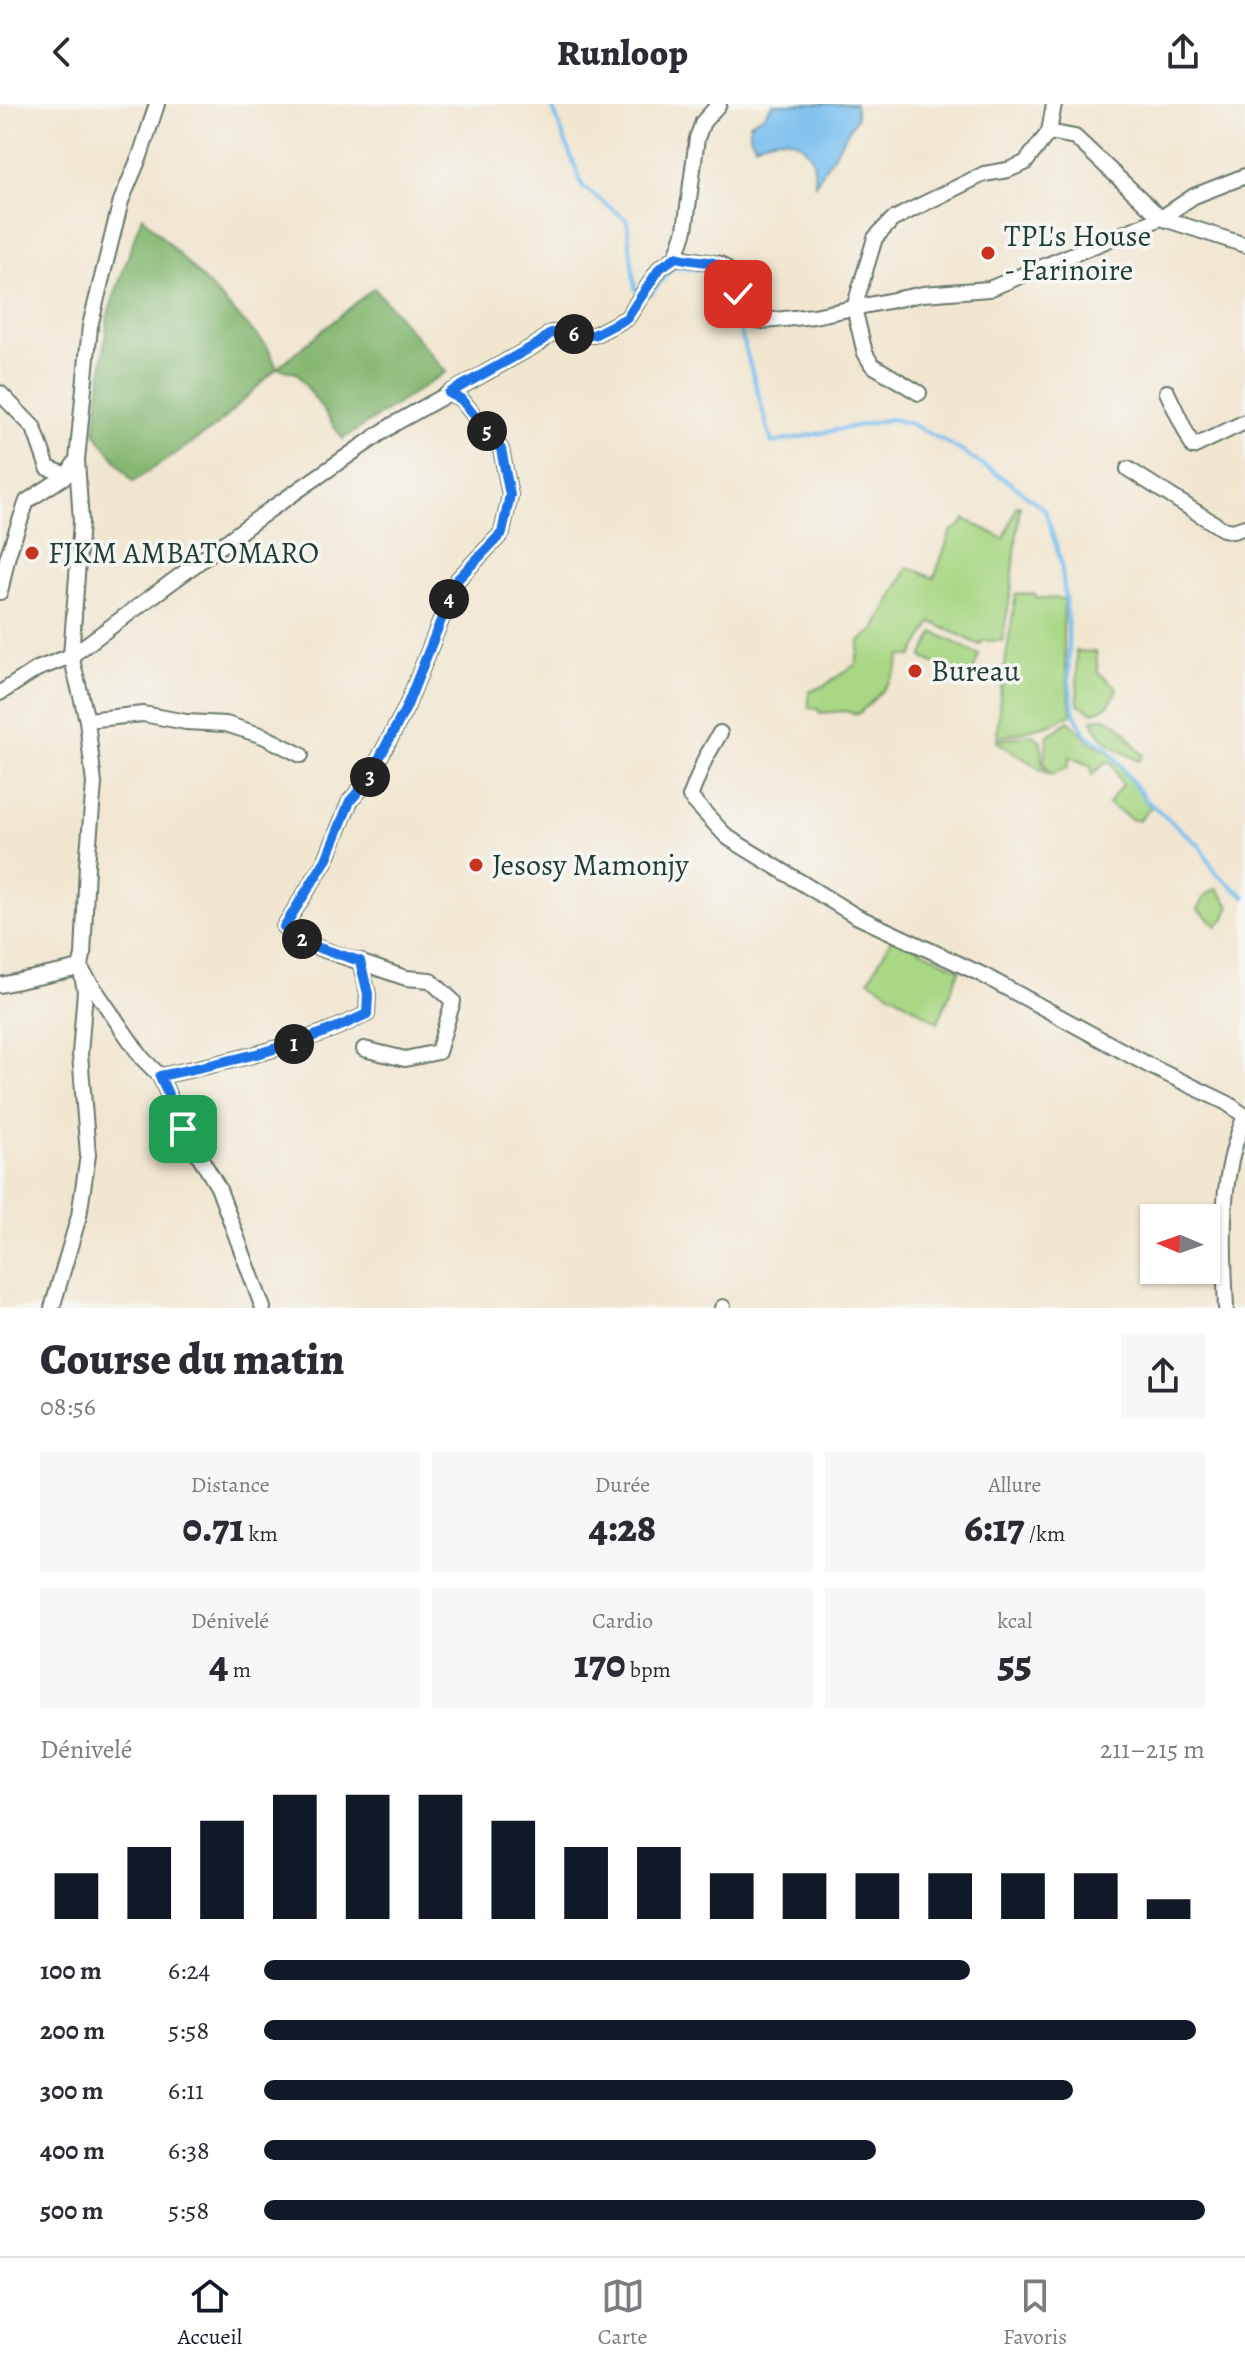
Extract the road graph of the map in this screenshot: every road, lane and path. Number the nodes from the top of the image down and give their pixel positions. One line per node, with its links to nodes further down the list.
1 (157, 104): 15 (street)
2 (719, 104): 8 (street)
3 (1054, 104): 4 (street)
4 (1049, 132): 6 (street); 9 (street)
5 (1245, 176): 6 (street)
6 (1161, 218): 7 (street); 9 (street)
7 (1245, 245)
8 (676, 257): 9 (street); 12 (street)
9 (854, 308): 13 (street)
10 (1167, 392): 14 (street)
11 (0, 393): 17 (street)
12 (449, 393): 20 (street); 25 (street)
13 (919, 393)
14 (1245, 422)
15 (77, 460): 17 (street); 20 (street)
16 (1128, 469): 18 (street)
17 (67, 475): 19 (street)
18 (1245, 527)
19 (0, 592)
20 (71, 656): 21 (street); 22 (street)
21 (0, 693)
22 (87, 720): 24 (street); 26 (street)
23 (720, 733): 30 (street)
24 (301, 755)
25 (360, 961): 28 (street); 29 (street)
26 (80, 968): 27 (street); 29 (street); 31 (street)
27 (0, 985)
28 (364, 1049)
29 (160, 1076): 32 (street)
30 (1245, 1116): 33 (street)
31 (52, 1308)
32 (263, 1308)
33 (1226, 1308)

